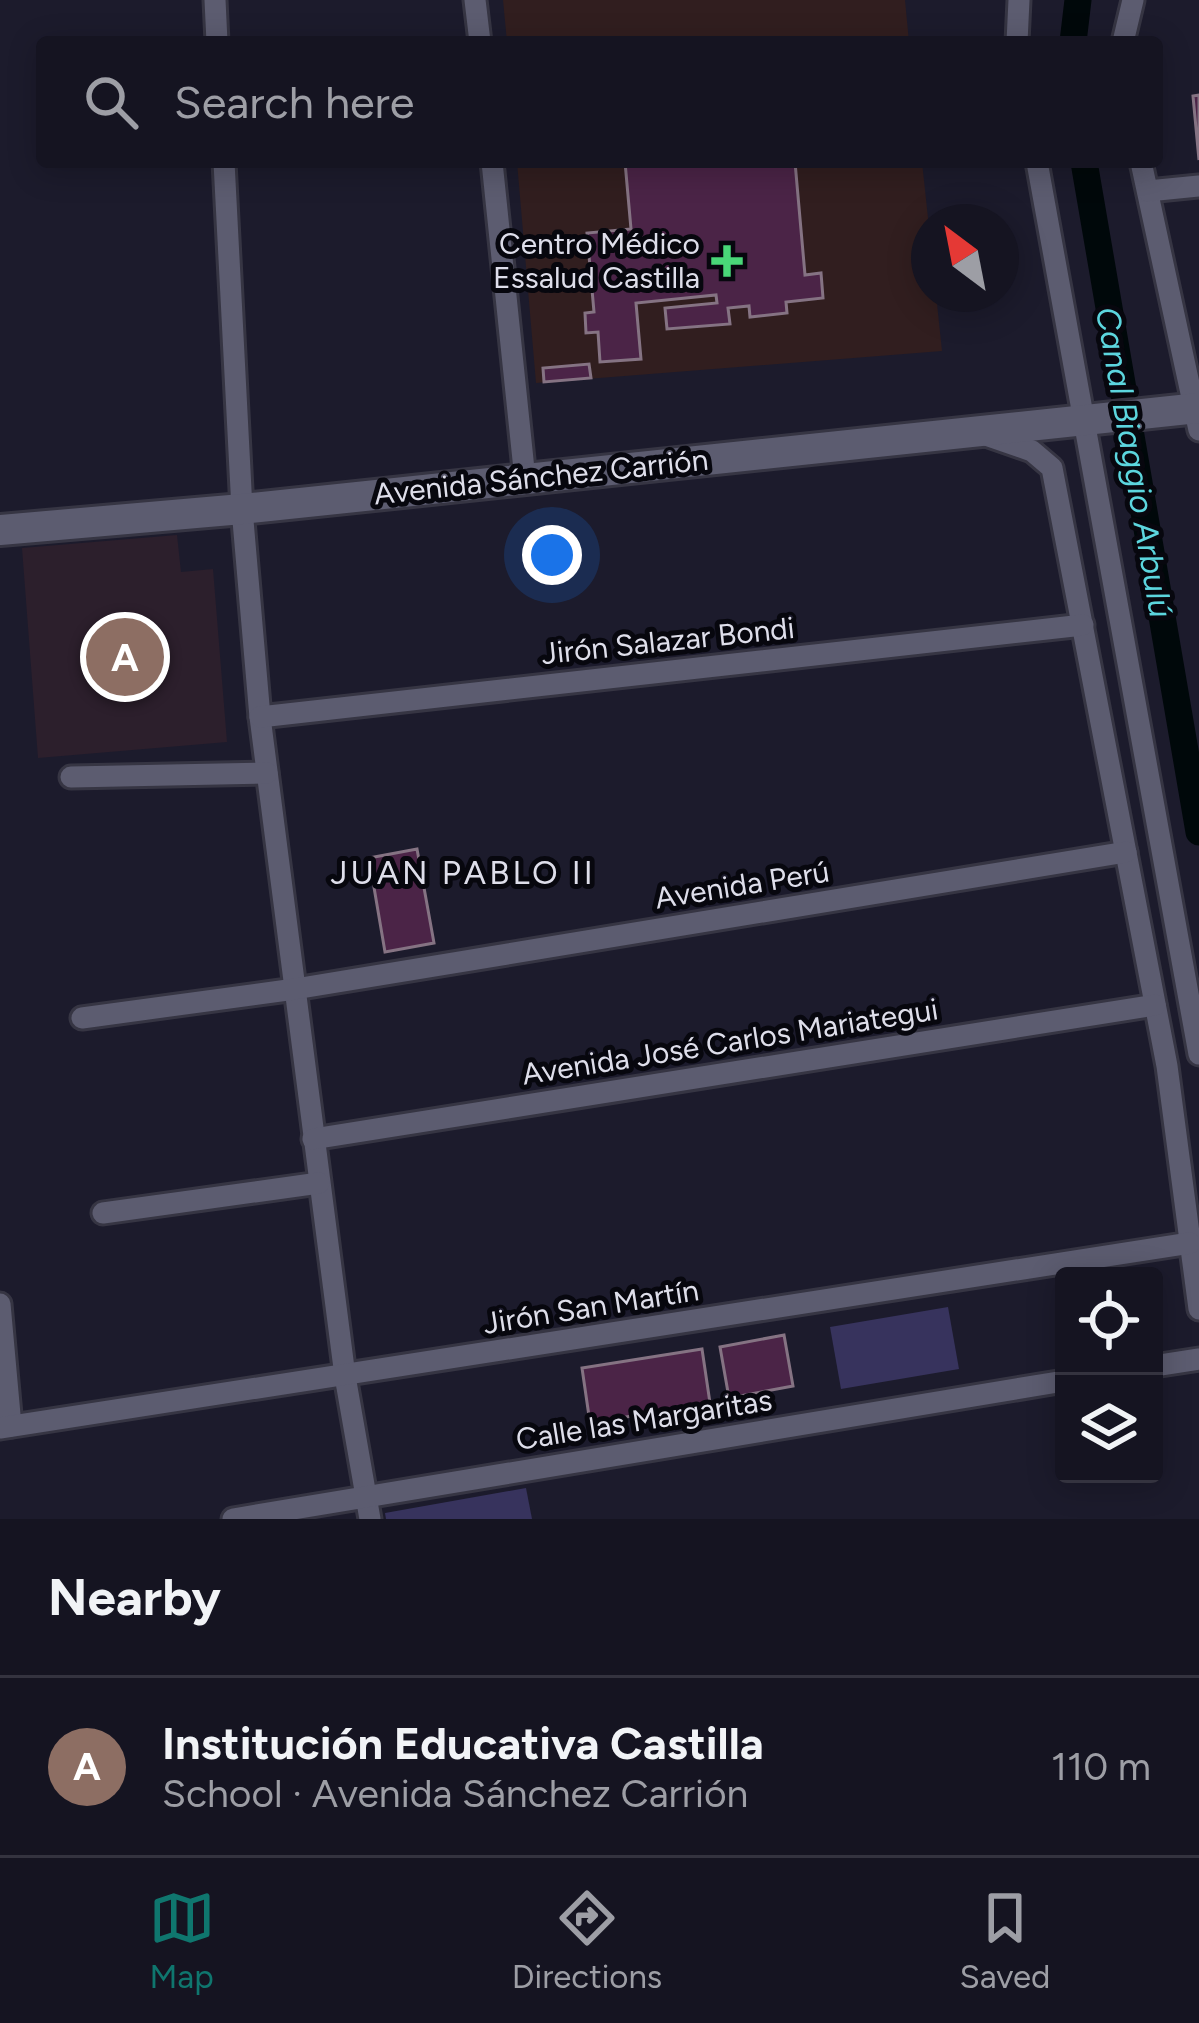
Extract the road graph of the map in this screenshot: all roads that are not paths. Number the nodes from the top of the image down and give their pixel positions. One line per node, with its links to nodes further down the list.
1 (215, 0): 5 (street)
2 (475, 0): 6 (street)
3 (1019, 0): 7 (street)
4 (1133, 0): 8 (street)
5 (218, 36)
6 (479, 36)
7 (1017, 36)
8 (1125, 36)
9 (224, 168): 19 (street)
10 (493, 168): 18 (street)
11 (1038, 168): 16 (street)
12 (1142, 168): 14 (street)
13 (1199, 186): 14 (street)
14 (1148, 191): 15 (street)
15 (1192, 414): 16 (street, Avenida Sánchez Carrión)
16 (1082, 420): 17 (street, Avenida Sánchez Carrión); 29 (street)
17 (978, 432): 18 (street, Avenida Sánchez Carrión); 21 (street)
18 (525, 479): 19 (street, Avenida Sánchez Carrión)
19 (242, 509): 20 (street, Avenida Sánchez Carrión); 22 (street)
20 (0, 530)
21 (1083, 625): 22 (street, Jirón Salazar Bondi); 25 (street)
22 (260, 717): 23 (street)
23 (267, 773): 24 (street); 26 (street)
24 (71, 777)
25 (1126, 852): 26 (street, Avenida Perú); 27 (street)
26 (296, 989): 28 (street, Avenida Perú); 30 (street)
27 (1155, 1005): 30 (street, Avenida José Carlos Mariategui); 33 (street)
28 (82, 1018)
29 (1199, 1054)
30 (314, 1139): 31 (street)
31 (319, 1183): 32 (street); 38 (street)
32 (103, 1213)
33 (1190, 1243): 35 (street); 38 (street, Jirón San Martín)
34 (0, 1304): 40 (street)
35 (1199, 1309)
36 (1199, 1359): 37 (street)
37 (1163, 1365)
38 (345, 1376): 40 (street, Jirón San Martín); 41 (street)
39 (1055, 1383): 41 (street, Calle las Margaritas)
40 (5, 1427)
41 (368, 1508): 42 (street, Calle las Margaritas)
42 (233, 1519)

